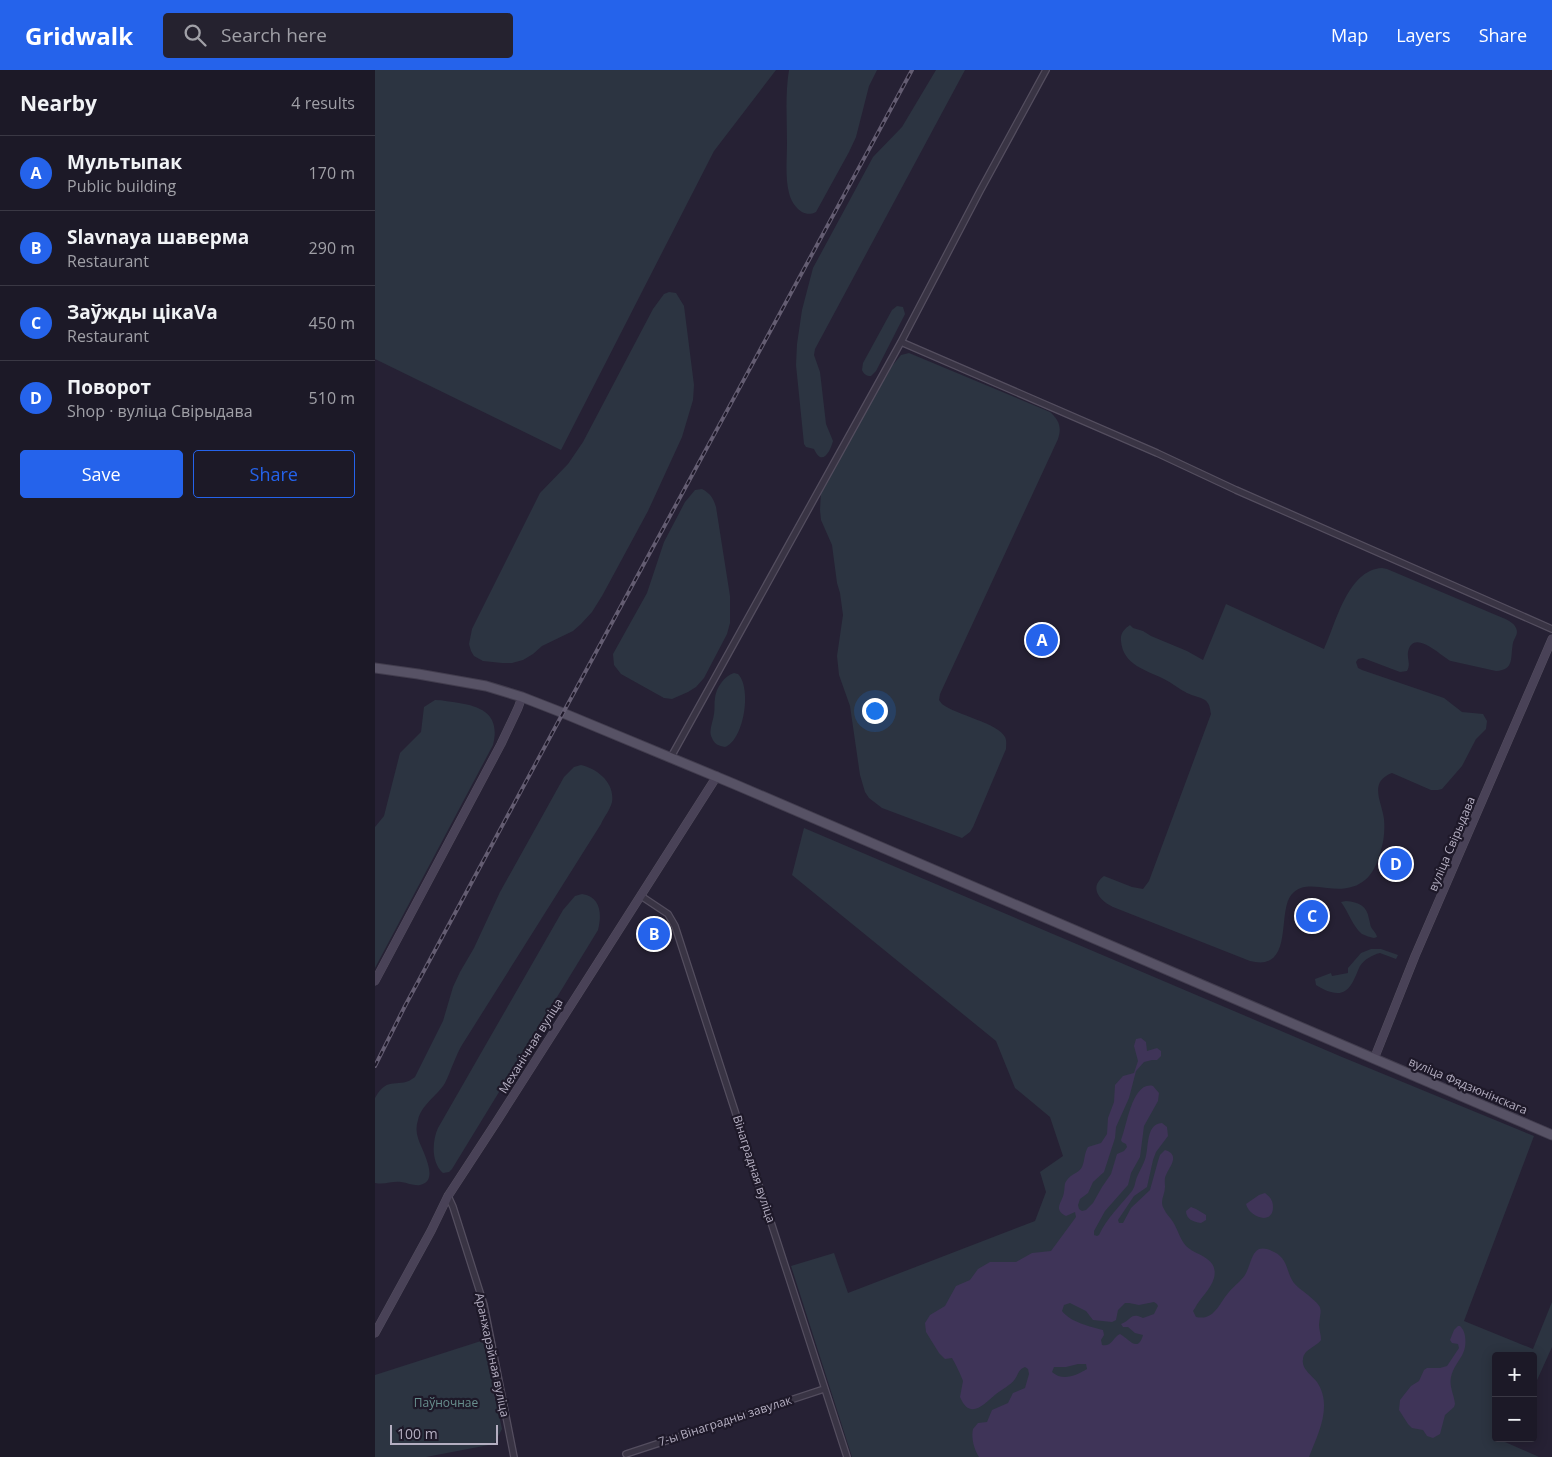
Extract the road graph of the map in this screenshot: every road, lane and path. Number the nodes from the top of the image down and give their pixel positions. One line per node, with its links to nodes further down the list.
1 (1046, 70): 2 (street)
2 (901, 342): 3 (street); 7 (street)
3 (1552, 629)
4 (1552, 639): 11 (street, вуліца Свірыдава)
5 (375, 668): 6 (main road, вуліца Фядзюнінскага)
6 (522, 697): 7 (main road, вуліца Фядзюнінскага); 10 (street)
7 (671, 757): 8 (main road, вуліца Фядзюнінскага)
8 (717, 776): 9 (street, Механічная вуліца); 11 (main road, вуліца Фядзюнінскага)
9 (641, 896): 13 (street, Механічная вуліца); 15 (street, Вінаградная вуліца)
10 (375, 981)
11 (1374, 1059): 12 (main road, вуліца Фядзюнінскага)
12 (1552, 1135)
13 (447, 1196): 14 (street, Механічная вуліца); 17 (street, Аранжарэйная вуліца)
14 (375, 1333)
15 (824, 1389): 16 (street, 7-ы Вінаградны завулак); 18 (street, Вінаградная вуліца)
16 (625, 1454)
17 (514, 1457)
18 (847, 1457)

